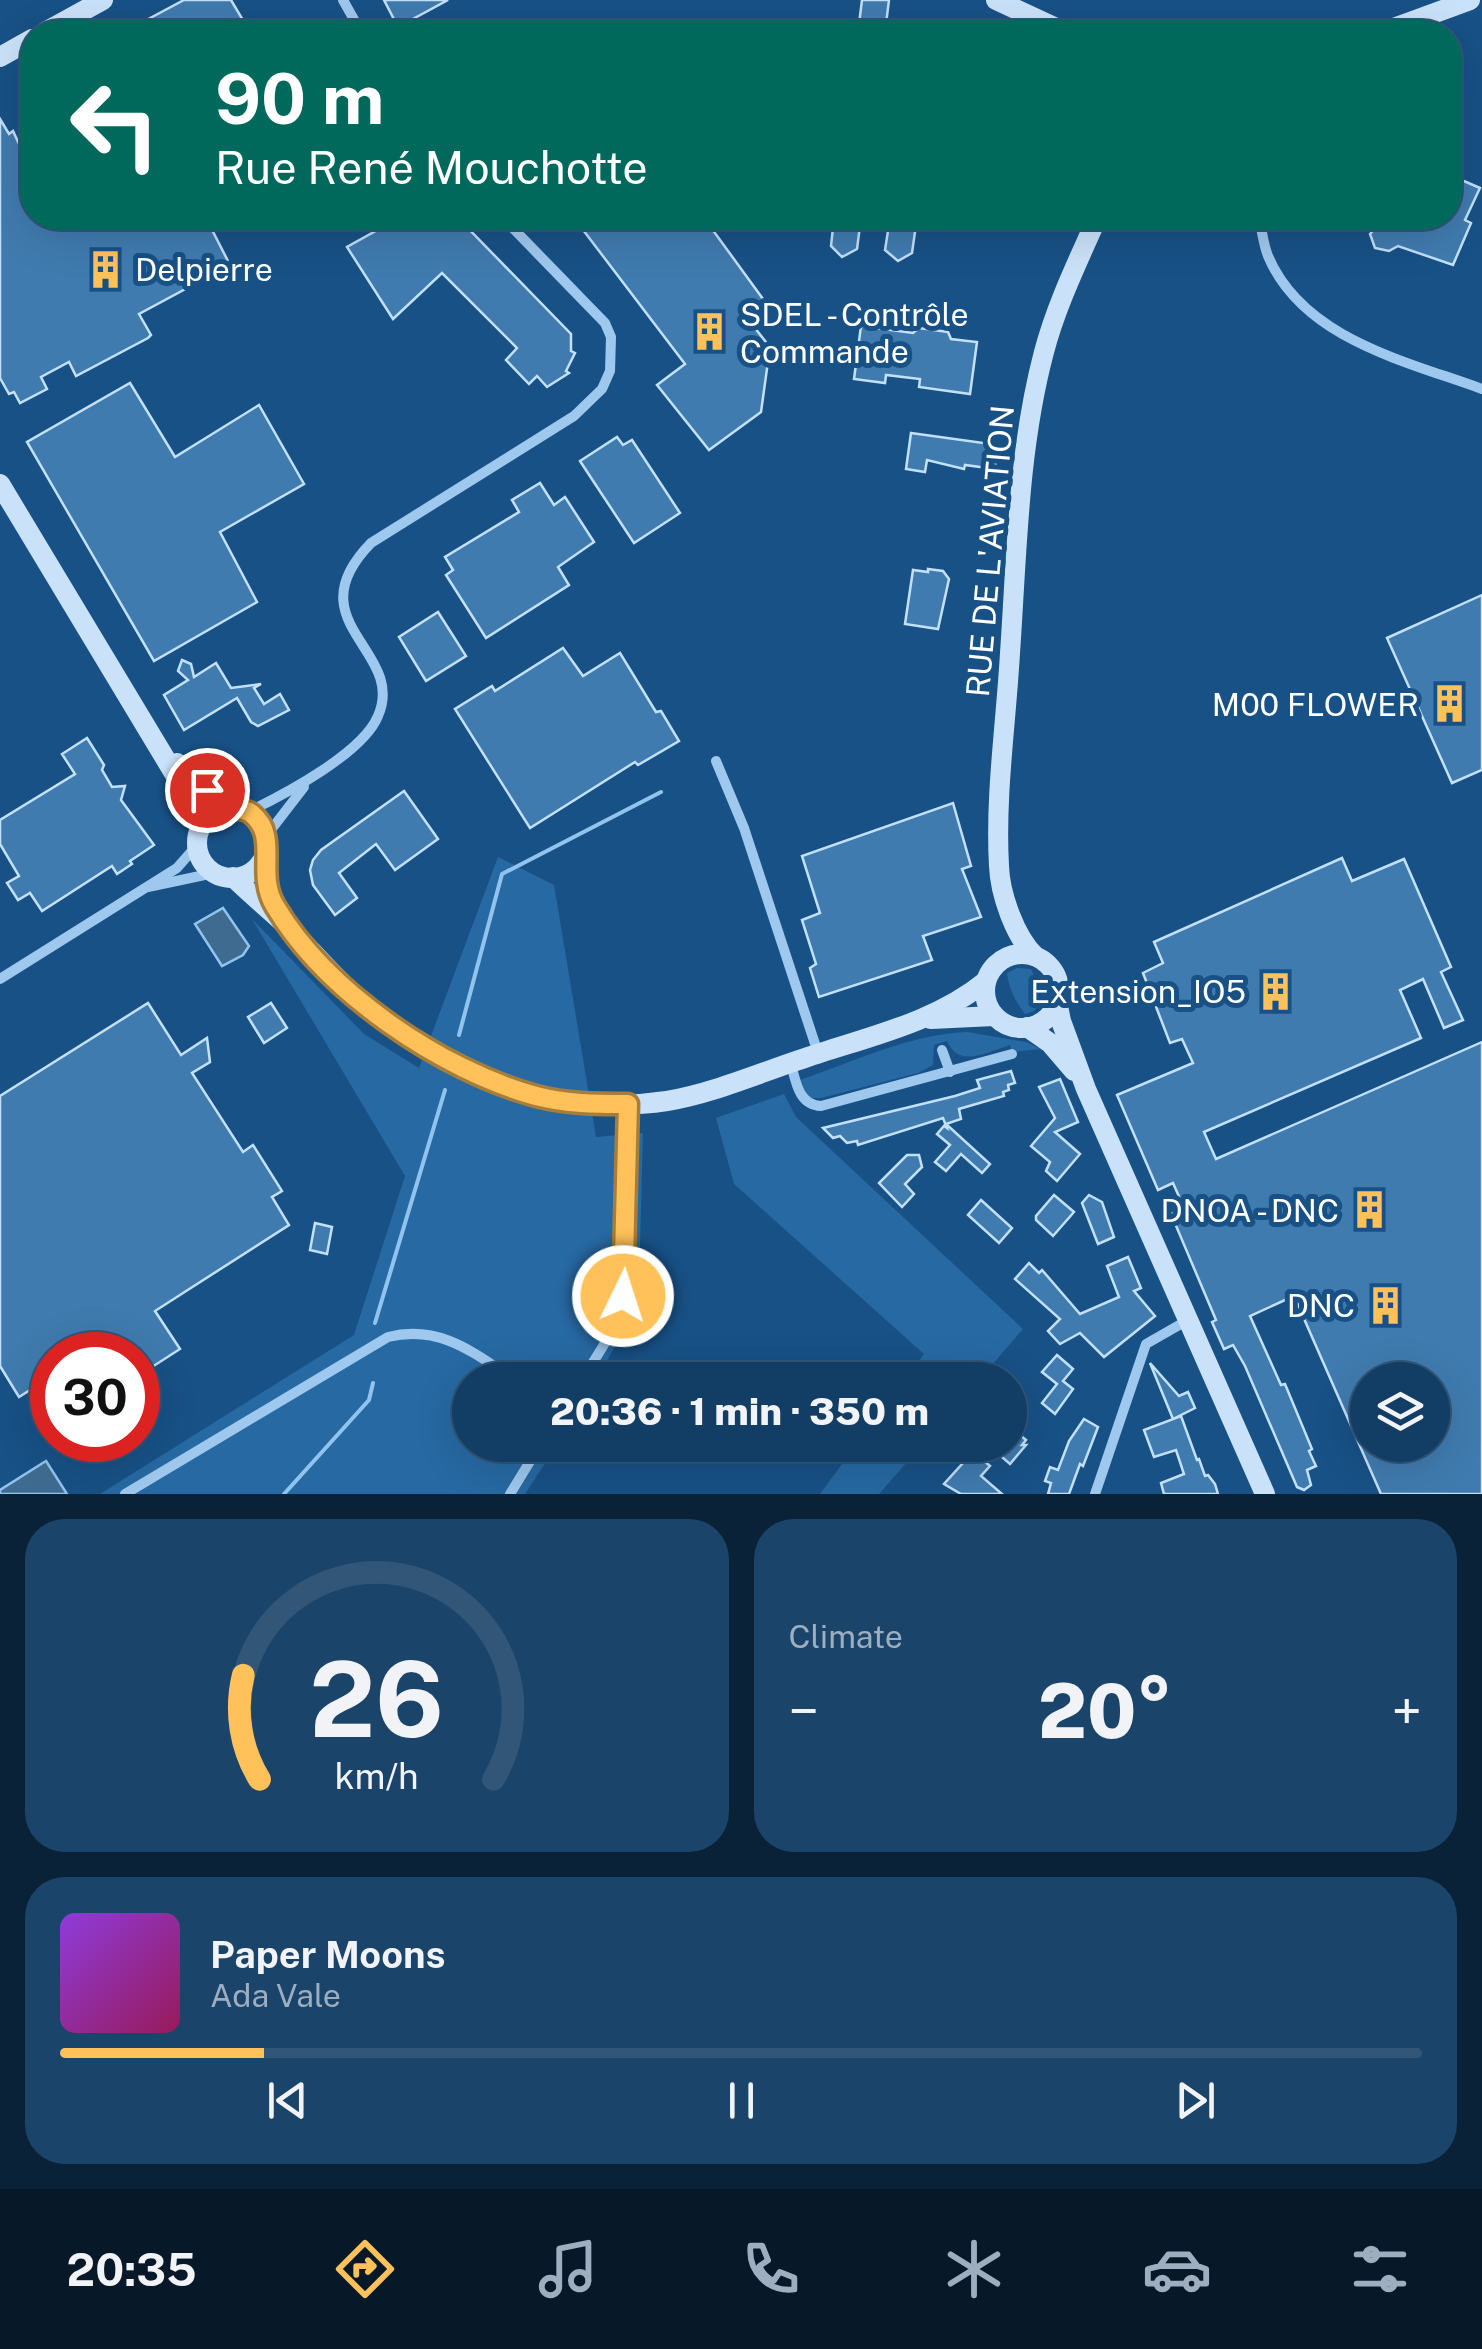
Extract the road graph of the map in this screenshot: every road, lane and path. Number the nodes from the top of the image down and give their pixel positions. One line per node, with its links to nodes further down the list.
1 (103, 0): 5 (street)
2 (996, 0): 6 (street)
3 (1433, 0): 7 (street)
4 (1470, 0): 8 (street)
5 (66, 20)
6 (1039, 20)
7 (1399, 20)
8 (1413, 20)
9 (515, 230): 16 (street)
10 (1092, 230): 25 (street, RUE DE L'AVIATION)
11 (1262, 230): 12 (street)
12 (1482, 388)
13 (0, 484): 14 (street)
14 (160, 748): 17 (street); 19 (street)
15 (716, 762): 35 (street)
16 (311, 779): 18 (street); 20 (street)
17 (227, 807): 18 (street); 19 (street)
18 (250, 811): 20 (street)
19 (204, 823): 21 (street)
20 (266, 835): 22 (street)
21 (198, 844): 23 (street); 24 (street)
22 (264, 859): 23 (street); 26 (street)
23 (224, 875): 24 (street); 26 (street)
24 (138, 890): 29 (street)
25 (1008, 900): 27 (street, RUE DE L'AVIATION); 28 (street, RUE DE L'AVIATION)
26 (292, 932): 40 (street)
27 (1035, 956): 28 (street); 30 (street)
28 (990, 974): 31 (street); 32 (street)
29 (0, 979)
30 (1057, 1001): 33 (street); 39 (street)
31 (994, 1016): 32 (street); 33 (street)
32 (919, 1020): 35 (street)
33 (1027, 1028): 39 (street)
34 (942, 1050): 38 (street)
35 (818, 1054): 37 (street)
36 (1012, 1054): 38 (street)
37 (790, 1063): 38 (street); 40 (street)
38 (950, 1072)
39 (1086, 1089): 41 (street)
40 (628, 1104): 43 (street)
41 (1189, 1320): 47 (street); 48 (street)
42 (487, 1362): 45 (street)
43 (593, 1362)
44 (530, 1462): 46 (street)
45 (125, 1494)
46 (510, 1494)
47 (1095, 1494)
48 (1265, 1494)

